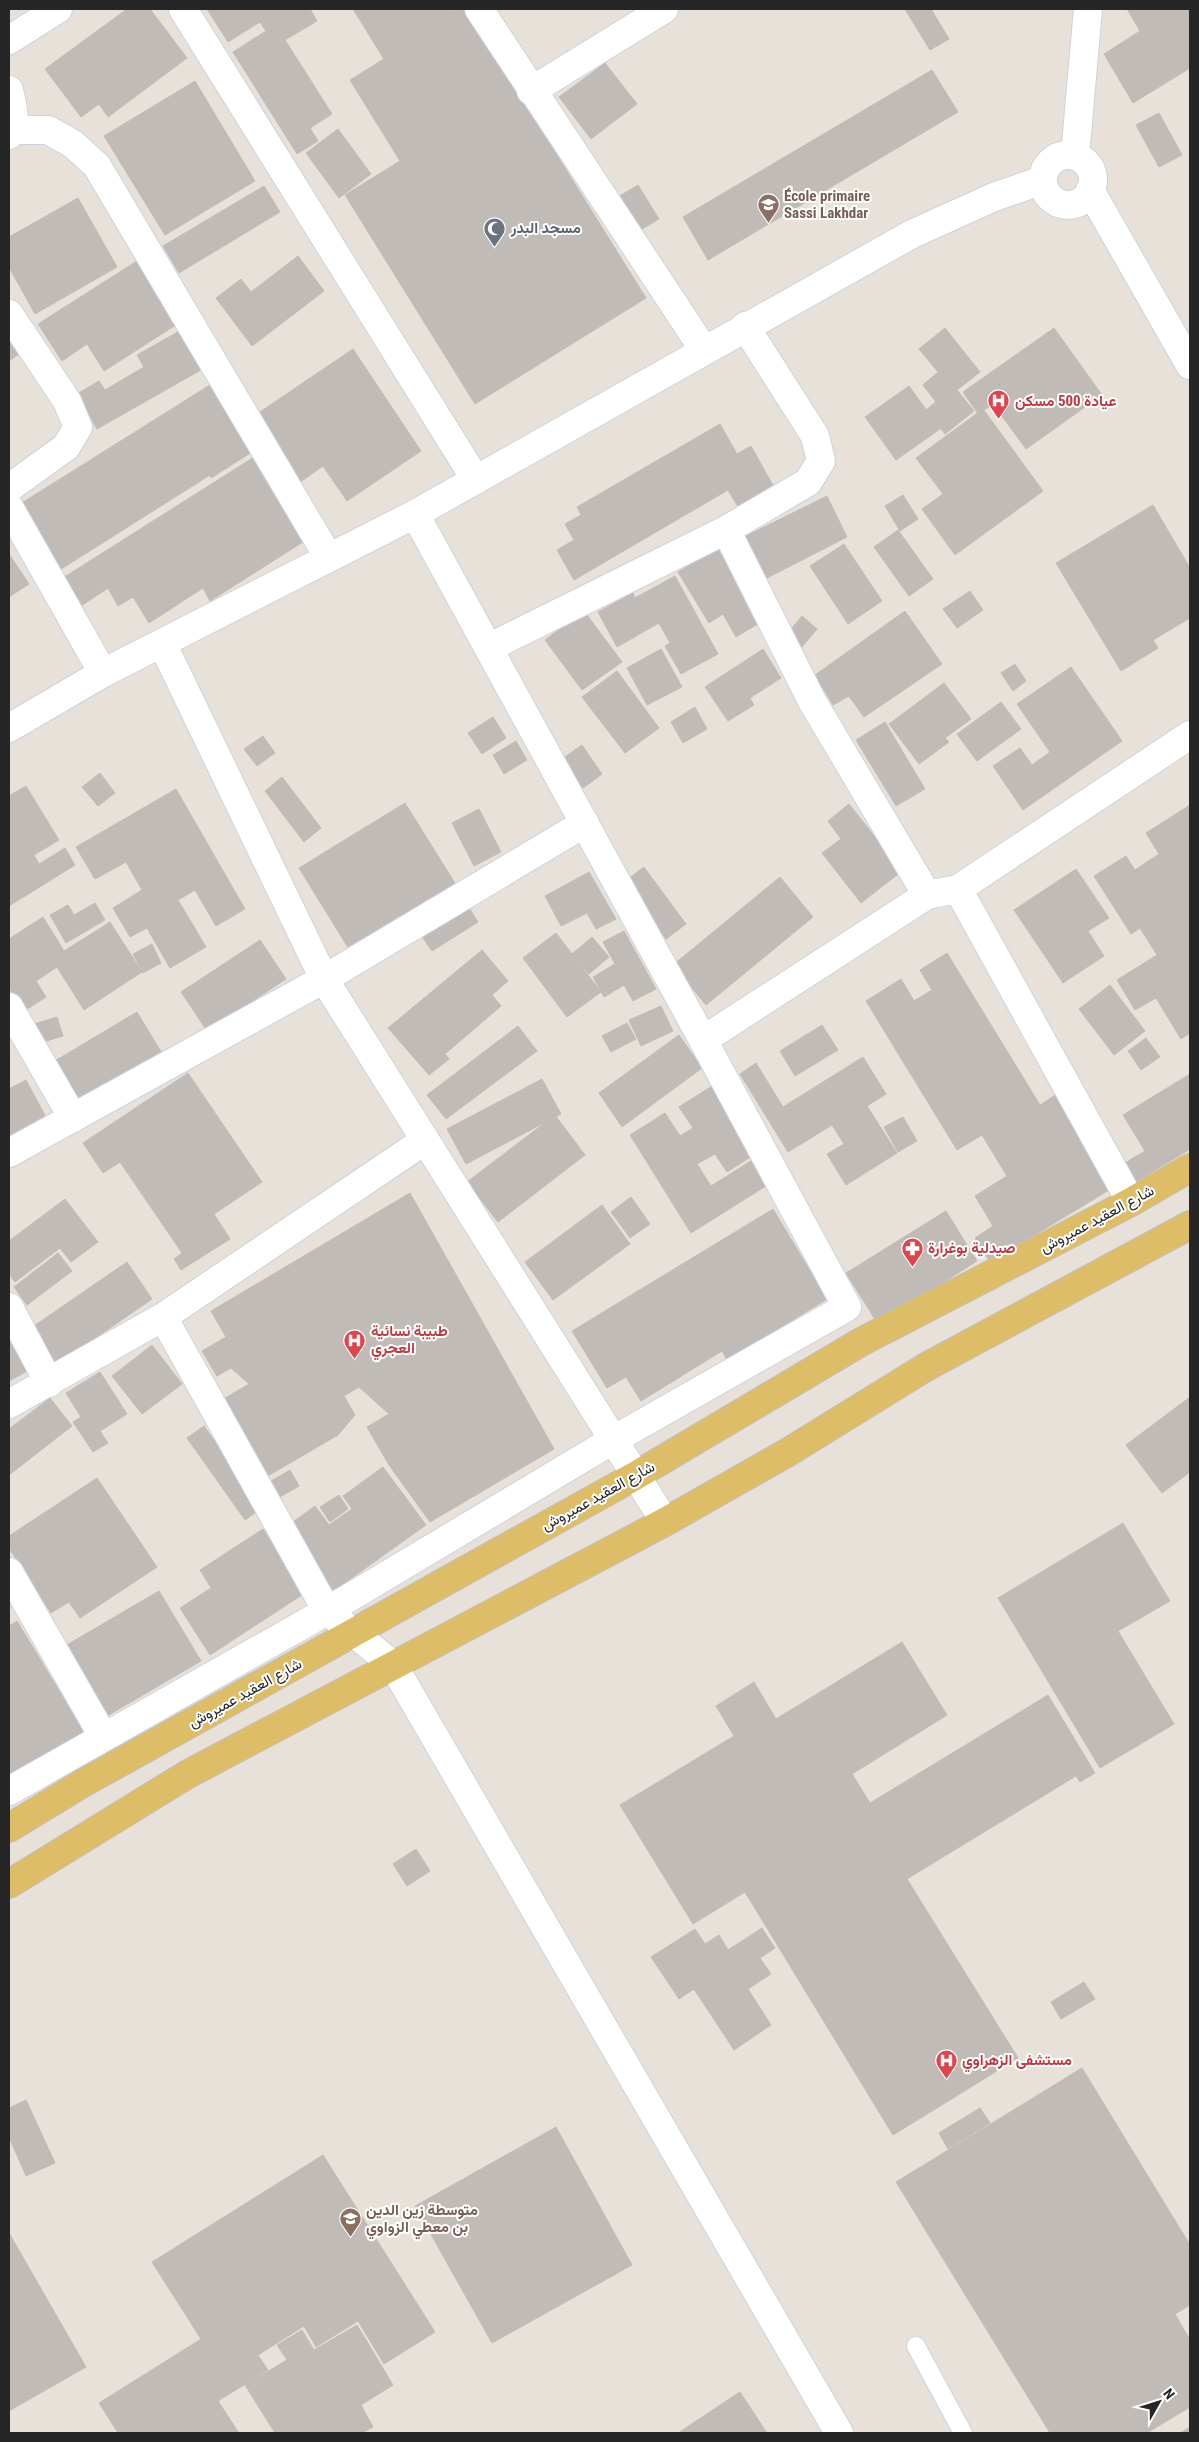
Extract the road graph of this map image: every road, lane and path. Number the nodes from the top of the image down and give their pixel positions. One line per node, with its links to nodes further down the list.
1 (58, 9): 6 (street)
2 (183, 9): 17 (street)
3 (479, 9): 8 (street)
4 (664, 9): 8 (street)
5 (1088, 9): 10 (street)
6 (9, 40)
7 (9, 90): 9 (street)
8 (531, 91): 15 (street)
9 (10, 132): 22 (street)
10 (1075, 156): 11 (street); 12 (street)
11 (1043, 180): 12 (street); 14 (street)
12 (1090, 190): 16 (street)
13 (9, 314): 18 (street)
14 (746, 326): 15 (street); 21 (street)
15 (704, 350): 17 (street)
16 (1190, 365)
17 (476, 480): 20 (street)
18 (9, 488)
19 (9, 507): 25 (street)
20 (415, 514): 22 (street); 24 (street)
21 (726, 530): 24 (street); 30 (street)
22 (329, 558): 23 (street)
23 (162, 643): 25 (street); 31 (street)
24 (490, 647): 28 (street)
25 (103, 673): 26 (street)
26 (9, 728)
27 (1190, 735): 29 (street)
28 (585, 823): 31 (street); 33 (street)
29 (958, 889): 30 (street); 38 (street)
30 (927, 895): 33 (street)
31 (324, 979): 34 (street); 35 (street)
32 (9, 1007): 34 (street)
33 (703, 1040): 41 (street)
34 (73, 1118): 36 (street)
35 (424, 1141): 42 (street); 46 (street)
36 (9, 1153)
37 (1190, 1168): 38 (main road, شارع العقيد عميروش)
38 (1131, 1202): 43 (main road, شارع العقيد عميروش)
39 (1190, 1225): 48 (main road)
40 (9, 1307): 44 (street)
41 (847, 1307): 43 (street); 46 (street)
42 (162, 1317): 44 (street); 50 (street)
43 (861, 1342): 47 (main road, شارع العقيد عميروش)
44 (49, 1383): 45 (street)
45 (9, 1404)
46 (614, 1440): 47 (street); 50 (street)
47 (635, 1476): 48 (street); 51 (main road, شارع العقيد عميروش)
48 (665, 1522): 52 (main road)
49 (9, 1572): 53 (street)
50 (327, 1611): 51 (street); 53 (street)
51 (352, 1633): 52 (street); 55 (main road, شارع العقيد عميروش)
52 (393, 1665): 56 (main road); 58 (street)
53 (103, 1736): 54 (street)
54 (9, 1791)
55 (9, 1828)
56 (9, 1884)
57 (916, 2346): 59 (lane)
58 (839, 2433)
59 (963, 2433)

